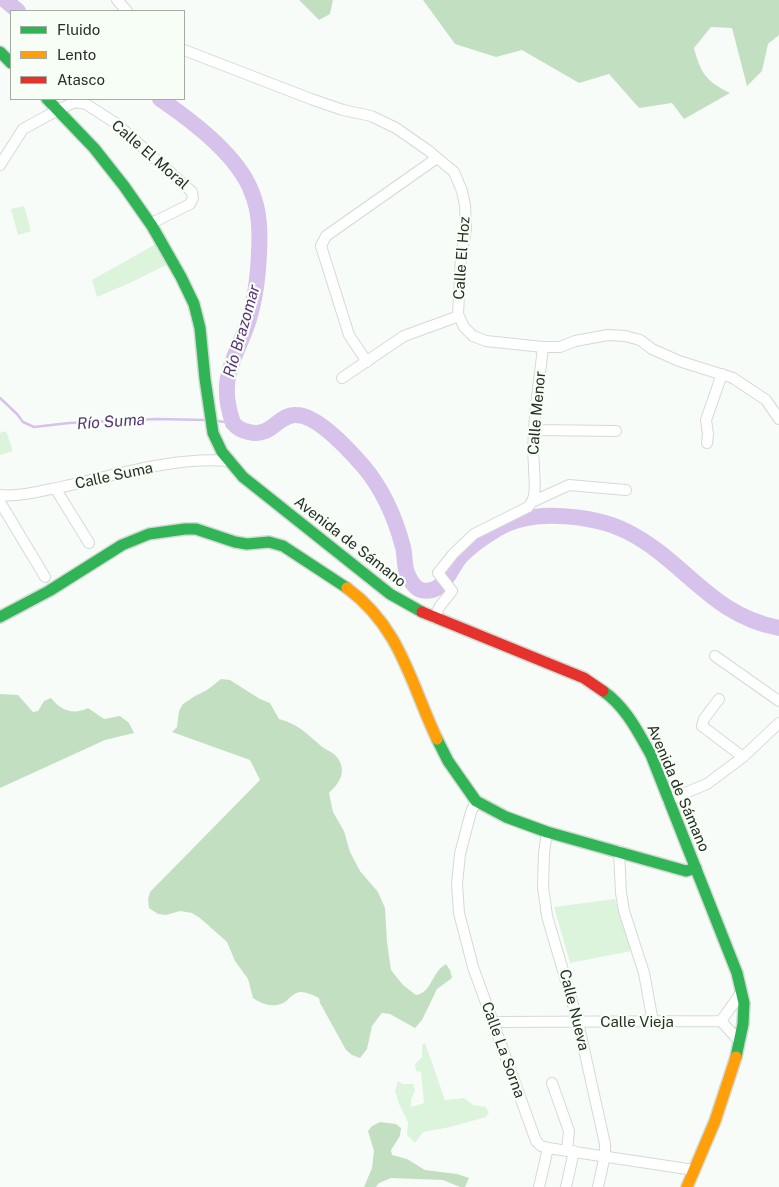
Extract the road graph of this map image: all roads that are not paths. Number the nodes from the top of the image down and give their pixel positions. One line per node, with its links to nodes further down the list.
1 (117, 0): 2 (street)
2 (126, 10)
3 (185, 50): 8 (street, Calle El Hoz)
4 (0, 52): 5 (street)
5 (10, 62)
6 (48, 100): 7 (street)
7 (58, 110): 9 (street); 10 (street); 10 (street, Calle El Moral)
8 (437, 158): 11 (street, Calle El Hoz); 13 (street)
9 (0, 166)
10 (150, 224): 20 (street, Avenida de Sámano)
11 (459, 316): 12 (street, Calle El Hoz); 13 (street)
12 (544, 347): 14 (street, Calle El Hoz); 17 (street, Calle Menor)
13 (367, 362): 15 (street)
14 (722, 374): 16 (street, Calle El Hoz); 19 (street)
15 (342, 378)
16 (779, 419)
17 (534, 430): 18 (street); 24 (street, Calle Menor)
18 (616, 431)
19 (707, 443)
20 (228, 461): 21 (street, Calle Suma); 29 (street, Avenida de Sámano)
21 (55, 488): 23 (street, Calle Suma); 26 (street)
22 (626, 490): 24 (street)
23 (0, 496)
24 (534, 501): 29 (street)
25 (0, 502): 27 (street)
26 (88, 543)
27 (45, 577)
28 (0, 617): 36 (street)
29 (434, 618): 35 (street, Avenida de Sámano)
30 (715, 656): 32 (street)
31 (719, 699): 34 (street)
32 (779, 700)
33 (779, 723): 34 (street)
34 (743, 757): 35 (street)
35 (668, 800): 39 (street, Avenida de Sámano)
36 (476, 801): 37 (street); 42 (street, Calle La Sorna)
37 (548, 832): 38 (street); 43 (street, Calle Nueva)
38 (619, 852): 39 (street); 44 (street)
39 (696, 868): 40 (street, Avenida de Sámano)
40 (741, 993): 41 (street); 45 (street, Avenida de Sámano)
41 (721, 1021): 44 (street, Calle Vieja); 45 (street)
42 (494, 1022): 43 (street, Calle Vieja); 47 (street, Calle La Sorna)
43 (578, 1022): 44 (street, Calle Vieja); 49 (street, Calle Nueva)
44 (653, 1022)
45 (740, 1042): 50 (street, Avenida de Sámano)
46 (552, 1083): 48 (street)
47 (548, 1148): 48 (street); 51 (street)
48 (571, 1151): 49 (street); 52 (street)
49 (606, 1155): 50 (street); 53 (street, Calle Nueva)
50 (694, 1170): 54 (street, Avenida de Sámano)
51 (539, 1187)
52 (566, 1187)
53 (598, 1187)
54 (687, 1187)

